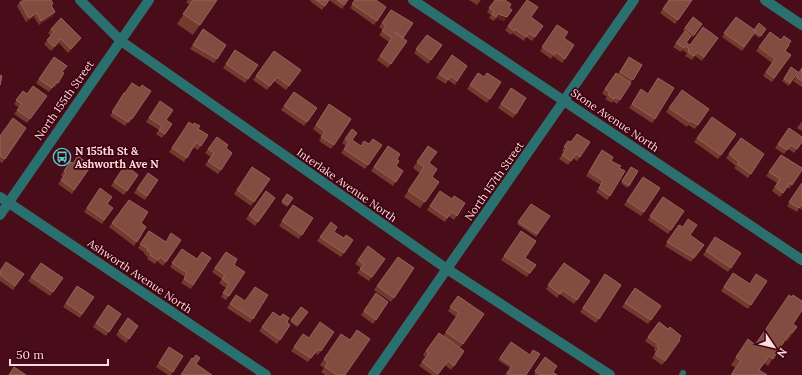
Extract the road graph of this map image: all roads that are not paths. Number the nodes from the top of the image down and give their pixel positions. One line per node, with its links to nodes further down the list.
1 (80, 0): 7 (street, Interlake Avenue North)
2 (149, 0): 7 (street, North 155th Street)
3 (414, 0): 8 (street, Stone Avenue North)
4 (634, 0): 8 (street, North 157th Street)
5 (765, 0): 6 (street)
6 (802, 25)
7 (121, 41): 9 (street, North 155th Street); 12 (street, Interlake Avenue North)
8 (564, 100): 11 (street, Stone Avenue North); 12 (street, North 157th Street)
9 (4, 200): 10 (street, North 155th Street); 13 (street, Ashworth Avenue North)
10 (0, 215)
11 (802, 260)
12 (447, 269): 14 (street, North 157th Street); 15 (street, Interlake Avenue North)
13 (266, 375)
14 (373, 375)
15 (610, 375)

